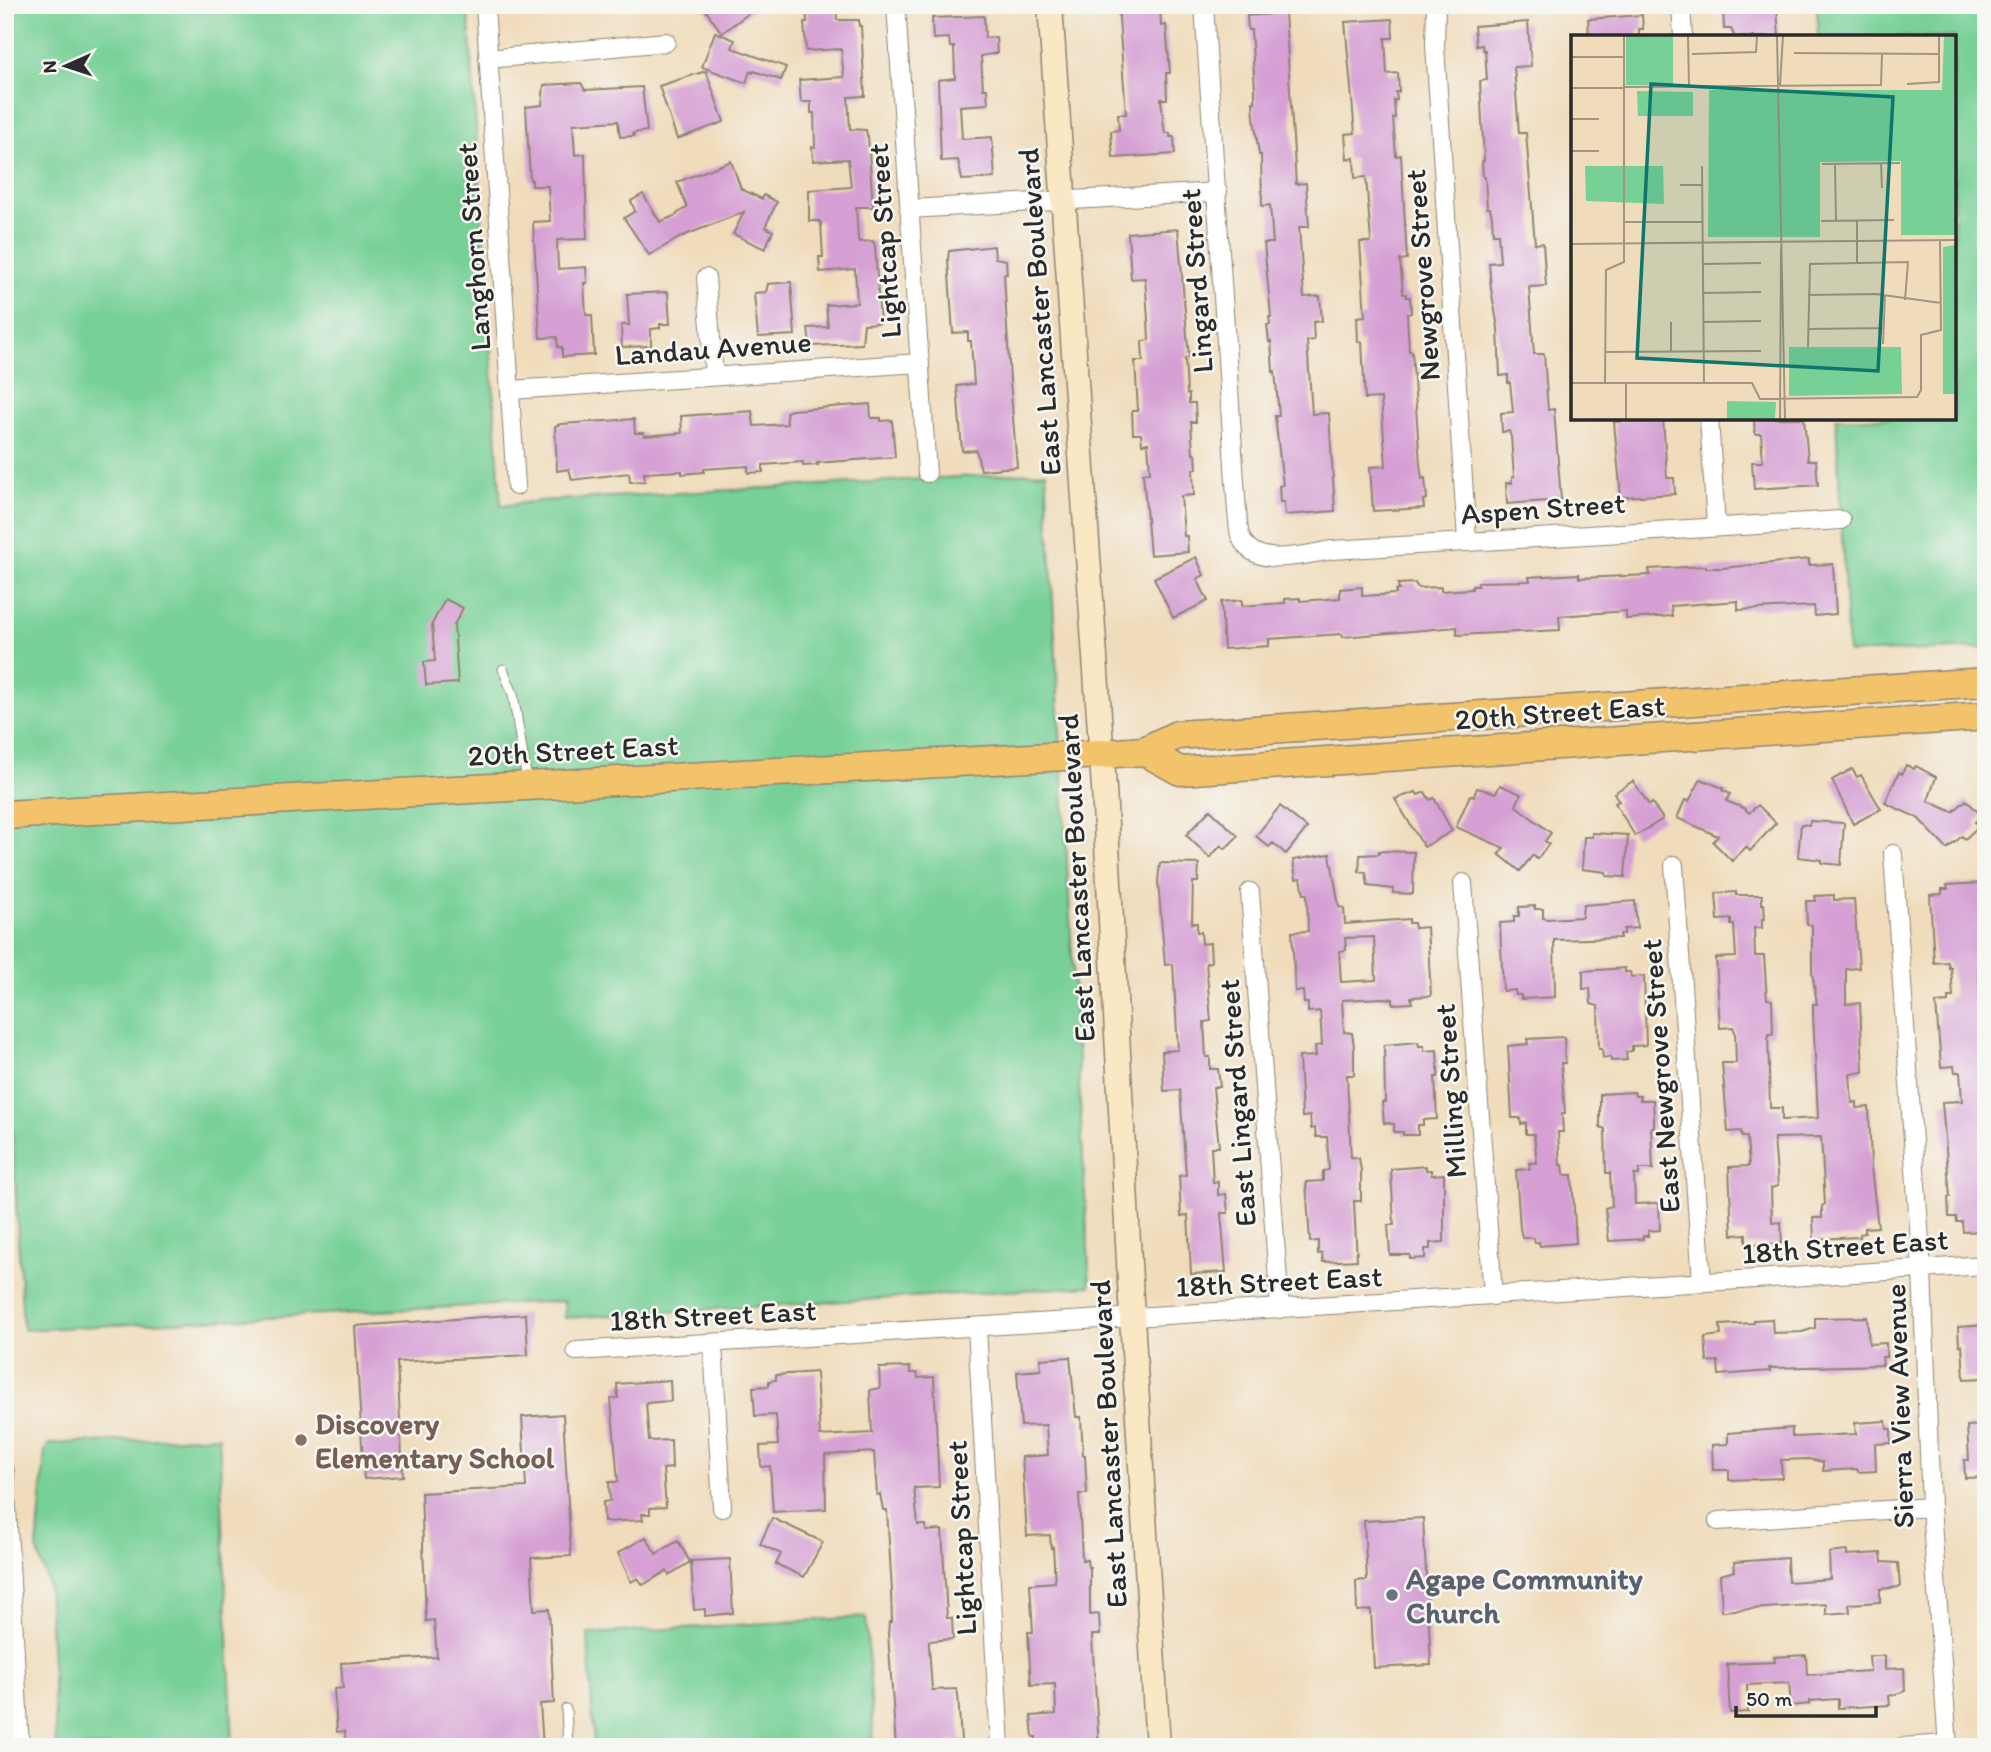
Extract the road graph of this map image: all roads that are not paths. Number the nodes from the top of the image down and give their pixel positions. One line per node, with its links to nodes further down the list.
1 (485, 5): 9 (street, Langhorn Street)
2 (896, 5): 12 (street, Lightcap Street)
3 (1050, 5): 11 (main road, East Lancaster Boulevard)
4 (1204, 5): 10 (street, Lingard Street)
5 (1436, 5): 22 (street, Newgrove Street)
6 (1681, 5): 7 (street)
7 (1683, 35)
8 (666, 42): 9 (street)
9 (488, 59): 16 (street, Langhorn Street)
10 (1218, 192): 11 (street); 23 (street, Lingard Street)
11 (1062, 200): 12 (street); 28 (main road, East Lancaster Boulevard)
12 (909, 209): 14 (street, Lightcap Street)
13 (706, 278): 15 (street)
14 (920, 363): 15 (street, Landau Avenue); 18 (street, Lightcap Street)
15 (714, 376): 16 (street, Landau Avenue)
16 (511, 390): 19 (street, Langhorn Street)
17 (1709, 420): 21 (street)
18 (927, 473)
19 (516, 486)
20 (1841, 520): 21 (street, Aspen Street)
21 (1716, 526): 22 (street, Aspen Street)
22 (1467, 541): 23 (street, Aspen Street)
23 (1250, 550)
24 (503, 668): 29 (lane)
25 (1986, 681): 27 (main road, 20th Street East)
26 (1986, 716): 27 (main road, 20th Street East)
27 (1144, 751): 28 (main road, 20th Street East)
28 (1102, 754): 29 (main road, 20th Street East); 40 (main road, East Lancaster Boulevard)
29 (528, 786): 30 (main road, 20th Street East)
30 (5, 815)
31 (1893, 854): 36 (street, Sierra View Avenue)
32 (1674, 865): 37 (street, East Newgrove Street)
33 (1463, 883): 38 (street, Milling Street)
34 (1250, 892): 39 (street, East Lingard Street)
35 (1986, 1265): 36 (street, 18th Street East)
36 (1922, 1270): 37 (street, 18th Street East); 46 (street, Sierra View Avenue)
37 (1702, 1283): 38 (street, 18th Street East)
38 (1493, 1296): 39 (street, 18th Street East)
39 (1280, 1309): 40 (street, 18th Street East)
40 (1132, 1318): 41 (street, 18th Street East); 54 (main road, East Lancaster Boulevard)
41 (977, 1327): 42 (street, 18th Street East); 53 (street, Lightcap Street)
42 (713, 1343): 43 (street, 18th Street East); 47 (street)
43 (576, 1351)
44 (5, 1471): 45 (street)
45 (6, 1479): 51 (street)
46 (1931, 1507): 48 (street); 50 (street, Sierra View Avenue)
47 (722, 1508)
48 (1718, 1521)
49 (566, 1709): 52 (lane)
50 (1947, 1745): 55 (street)
51 (20, 1747)
52 (568, 1747)
53 (1000, 1747)
54 (1157, 1747)
55 (1902, 1747)

